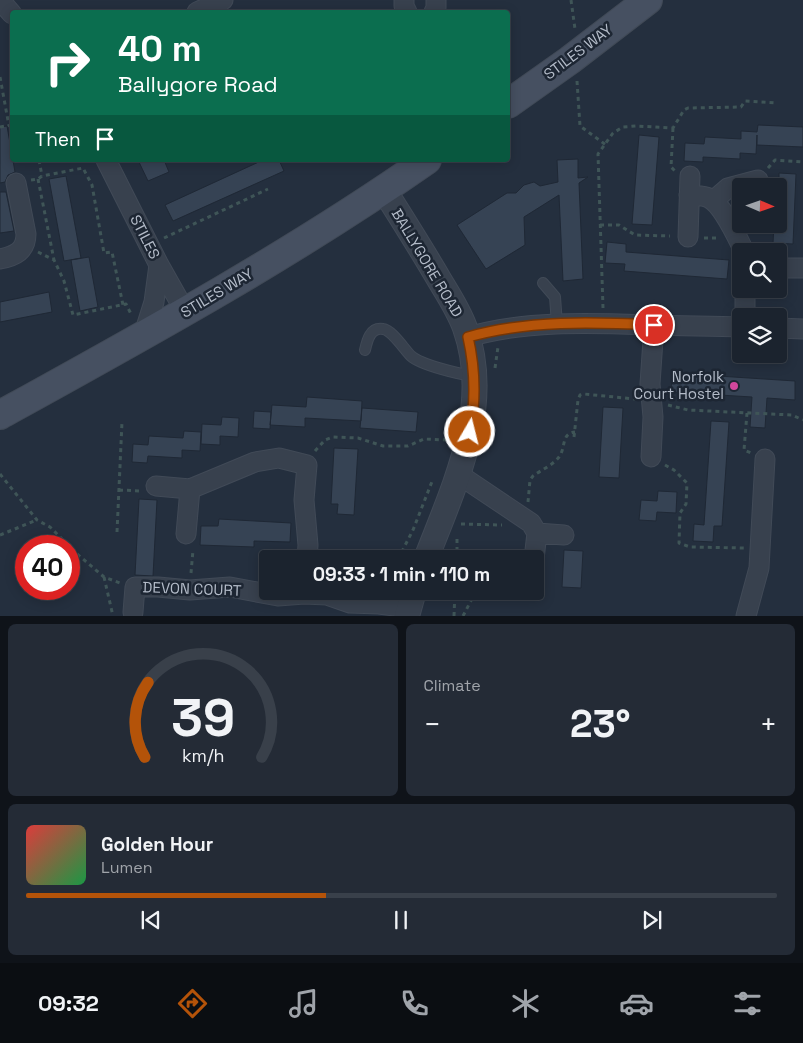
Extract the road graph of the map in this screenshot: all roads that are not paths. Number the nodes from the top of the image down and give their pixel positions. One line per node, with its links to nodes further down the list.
1 (223, 0): 3 (street)
2 (648, 0): 4 (main road, STILES WAY)
3 (201, 10)
4 (510, 102)
5 (107, 162): 16 (street, STILES)
6 (424, 162): 10 (main road, STILES WAY)
7 (690, 176): 11 (street)
8 (16, 183): 15 (street)
9 (732, 187): 12 (street)
10 (384, 190): 20 (main road, STILES WAY); 27 (street, BALLYGORE ROAD)
11 (689, 195): 12 (street); 13 (street)
12 (713, 201): 14 (street)
13 (688, 237)
14 (740, 243)
15 (0, 259)
16 (159, 265): 20 (street, STILES); 26 (street)
17 (787, 268): 18 (street)
18 (803, 268)
19 (543, 283): 21 (lane)
20 (186, 313): 26 (main road, STILES WAY)
21 (557, 324): 22 (street); 27 (street)
22 (654, 325): 23 (street); 31 (street)
23 (732, 327)
24 (787, 328): 25 (street)
25 (803, 329)
26 (142, 337): 30 (main road, STILES WAY)
27 (468, 337): 29 (street, BALLYGORE ROAD)
28 (365, 350): 29 (lane)
29 (474, 376): 33 (street, BALLYGORE ROAD)
30 (0, 415)
31 (651, 457)
32 (765, 458): 46 (street)
33 (458, 474): 36 (street); 40 (street, BALLYGORE ROAD)
34 (156, 486): 35 (street)
35 (190, 489): 37 (street); 39 (street)
36 (532, 527): 38 (street); 41 (street)
37 (186, 534)
38 (564, 535)
39 (308, 550)
40 (429, 550)
41 (533, 550)
42 (259, 592): 45 (street, DEVON COURT)
43 (341, 600): 44 (street, DEVON COURT)
44 (410, 605)
45 (133, 612)
46 (746, 616)

